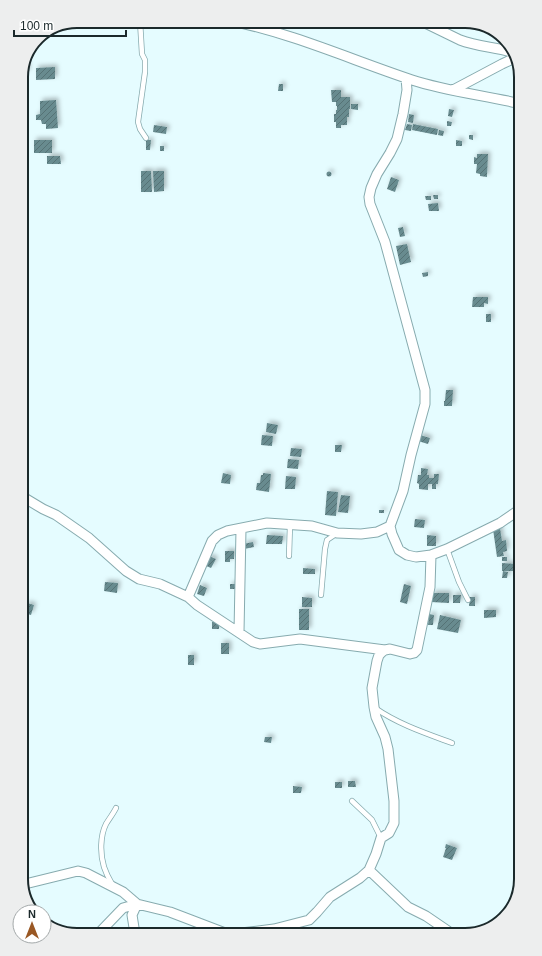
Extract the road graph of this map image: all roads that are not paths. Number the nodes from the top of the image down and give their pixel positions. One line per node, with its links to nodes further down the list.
1 (140, 28): 9 (lane)
2 (260, 28): 6 (street)
3 (435, 28): 4 (street)
4 (506, 50)
5 (511, 60): 7 (street)
6 (406, 78): 7 (street); 13 (street)
7 (453, 90): 8 (street)
8 (514, 102)
9 (146, 138)
10 (28, 500): 22 (street)
11 (514, 513): 18 (street)
12 (290, 525): 14 (street); 16 (street); 20 (lane)
13 (390, 526): 15 (street); 17 (street)
14 (240, 529): 22 (street); 24 (street)
15 (377, 532): 16 (street); 17 (street)
16 (337, 533): 21 (lane)
17 (395, 543): 19 (street)
18 (447, 549): 19 (street); 23 (lane)
19 (430, 555): 25 (street)
20 (289, 556)
21 (321, 595)
22 (188, 597): 24 (street)
23 (468, 600)
24 (239, 632): 25 (street)
25 (385, 650): 26 (street)
26 (374, 707): 27 (lane); 30 (street)
27 (452, 743)
28 (352, 801): 30 (lane)
29 (116, 808): 33 (lane)
30 (381, 838): 31 (street)
31 (369, 870): 38 (street); 39 (street)
32 (28, 883): 33 (street)
33 (114, 888): 34 (street)
34 (137, 904): 35 (street); 36 (street); 37 (street)
35 (104, 928)
36 (134, 928)
37 (213, 928)
38 (278, 928)
39 (444, 928)

